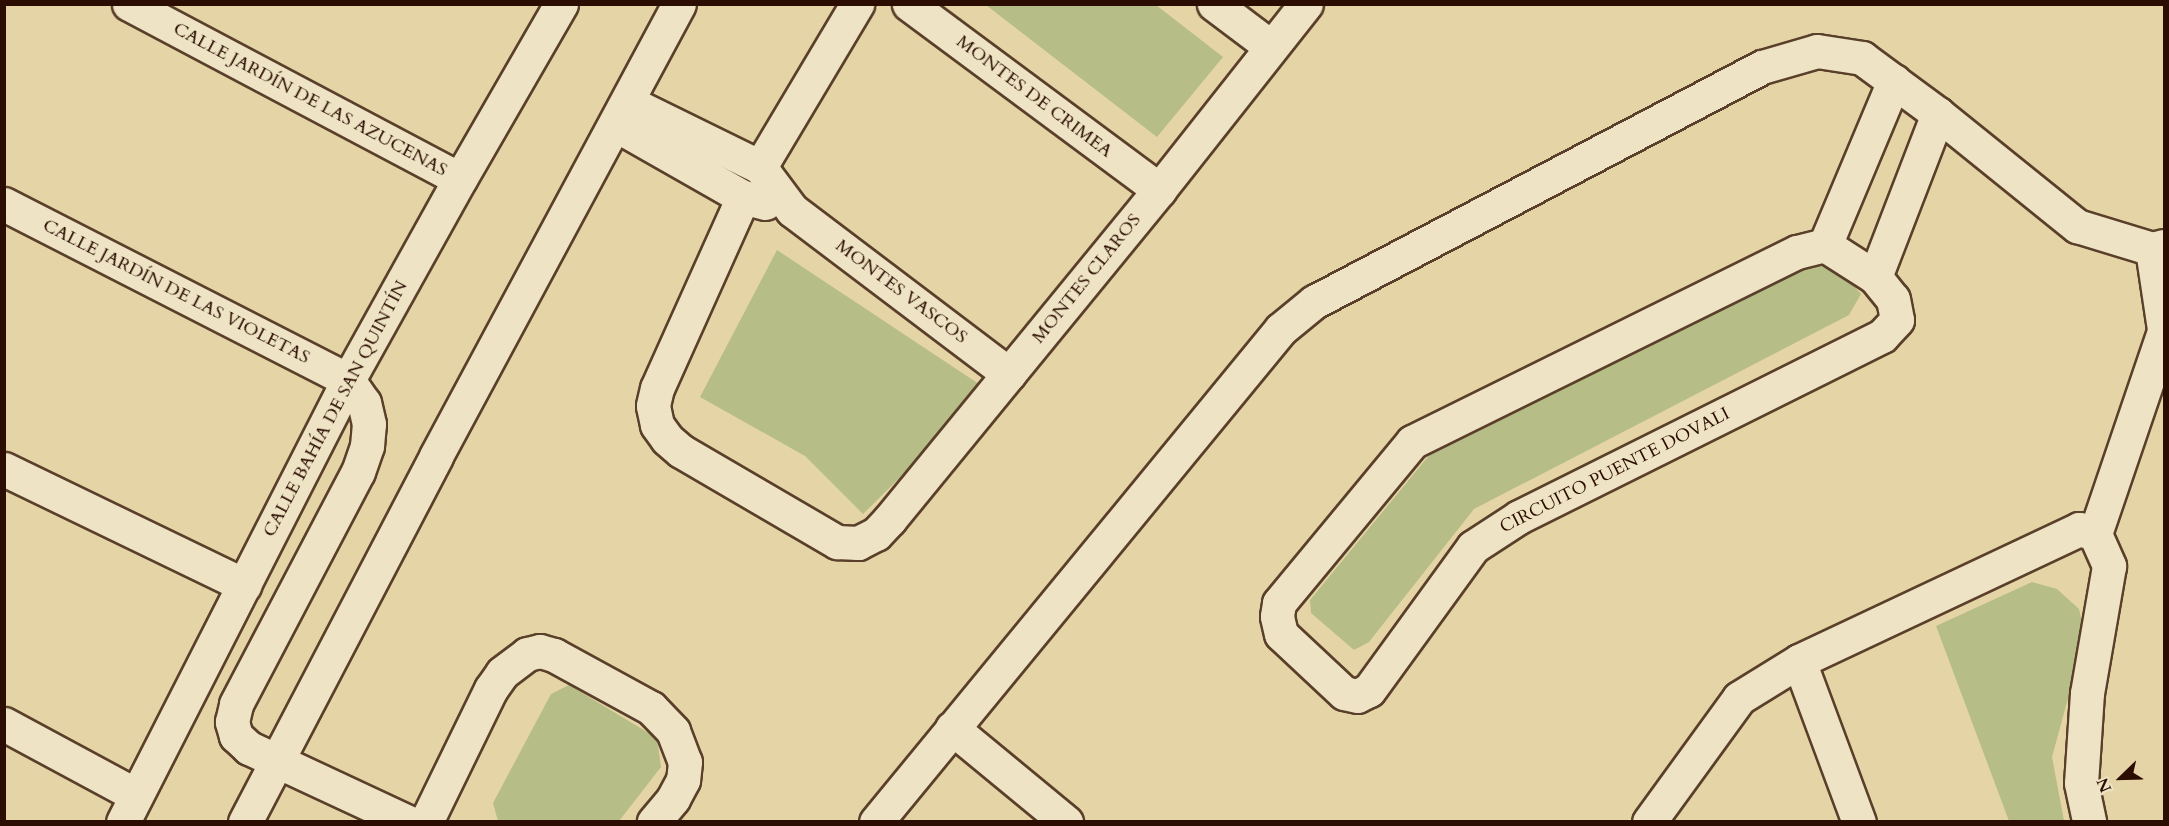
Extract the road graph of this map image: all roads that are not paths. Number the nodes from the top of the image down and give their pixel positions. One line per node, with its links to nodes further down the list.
1 (129, 4): 13 (street, CALLE JARDÍN DE LAS AZUCENAS)
2 (561, 4): 13 (street, CALLE BAHÍA DE SAN QUINTÍN)
3 (679, 4): 10 (street)
4 (857, 4): 12 (street)
5 (909, 4): 14 (street, MONTES DE CRIMEA)
6 (1214, 4): 8 (street)
7 (1306, 4): 8 (street, MONTES CLAROS)
8 (1271, 47): 14 (street, MONTES CLAROS)
9 (1894, 81): 11 (street); 18 (street); 29 (street)
10 (622, 113): 12 (street, MONTES VASCOS); 15 (street, MONTES VASCOS); 30 (street)
11 (1938, 114): 19 (street); 20 (street)
12 (760, 167): 17 (street, MONTES VASCOS)
13 (460, 179): 23 (street, CALLE BAHÍA DE SAN QUINTÍN)
14 (1159, 190): 22 (street, MONTES CLAROS)
15 (743, 197): 17 (street, MONTES VASCOS); 22 (street, MONTES CLAROS)
16 (4, 204): 23 (street, CALLE JARDÍN DE LAS VIOLETAS)
17 (792, 210): 22 (street, MONTES VASCOS)
18 (1826, 245): 20 (street, CIRCUITO PUENTE DOVALI); 20 (street, CIRCUITO PUENTE DOVALI)
19 (2158, 247): 21 (street)
20 (1875, 278)
21 (2164, 330): 25 (street)
22 (1009, 374)
23 (348, 381): 26 (street, CALLE BAHÍA DE SAN QUINTÍN); 30 (street)
24 (4, 469): 26 (street)
25 (2095, 534): 27 (street); 40 (street)
26 (244, 585): 31 (street, CALLE BAHÍA DE SAN QUINTÍN)
27 (1799, 662): 38 (street); 39 (street)
28 (4, 724): 31 (street)
29 (952, 728): 36 (street); 37 (street)
30 (274, 760): 32 (street); 33 (street)
31 (130, 808)
32 (245, 822)
33 (408, 822)
34 (426, 822): 35 (street)
35 (654, 822)
36 (876, 822)
37 (1066, 822)
38 (1649, 822)
39 (1858, 822)
40 (2089, 822)

